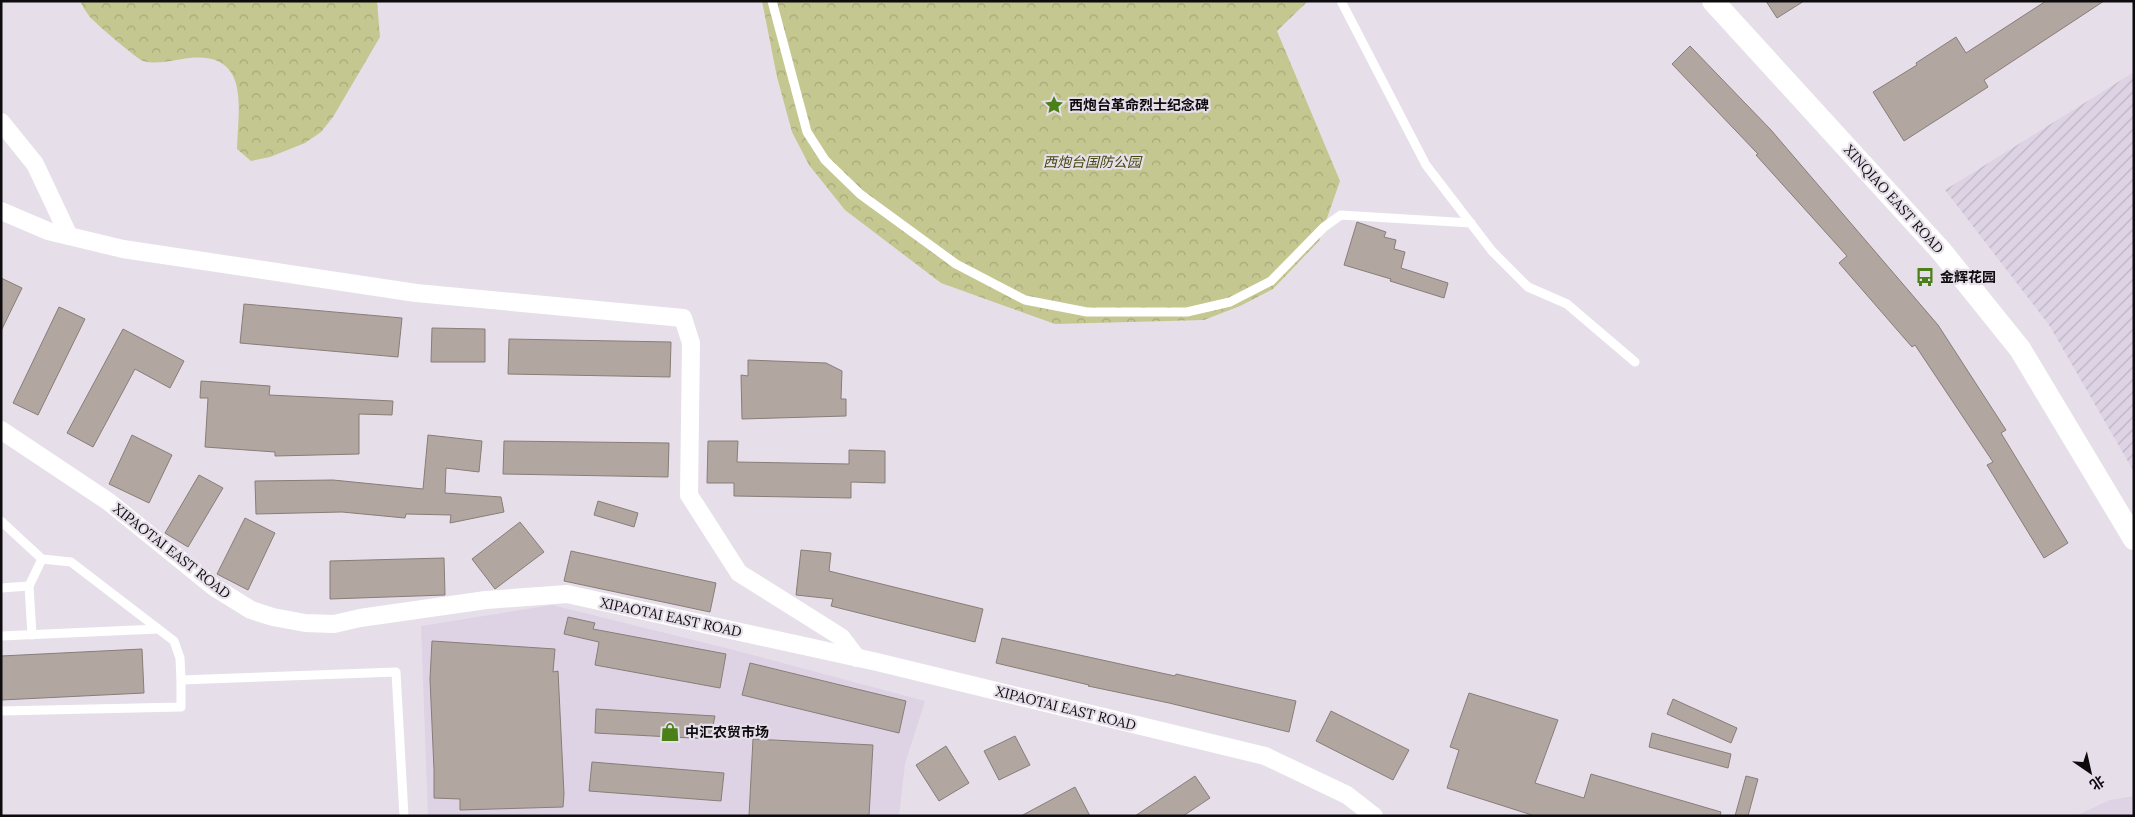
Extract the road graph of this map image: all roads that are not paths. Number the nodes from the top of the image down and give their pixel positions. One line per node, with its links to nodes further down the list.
1 (772, 1): 6 (lane)
2 (1341, 1): 6 (lane)
3 (1713, 1): 11 (street, XINQIAO EAST ROAD)
4 (1, 122): 7 (street)
5 (1, 211): 7 (street)
6 (1471, 223): 8 (lane)
7 (69, 236): 18 (street)
8 (1635, 362)
9 (1, 430): 18 (street, XIPAOTAI EAST ROAD)
10 (1, 521): 12 (lane)
11 (2134, 539)
12 (42, 559): 13 (lane); 15 (lane)
13 (29, 586): 14 (lane); 16 (lane)
14 (1, 588)
15 (158, 629): 16 (lane); 19 (lane)
16 (32, 635): 17 (lane)
17 (1, 636)
18 (857, 658): 22 (street, XIPAOTAI EAST ROAD)
19 (181, 680): 20 (lane); 21 (lane)
20 (1, 712)
21 (404, 816)
22 (1374, 816)

